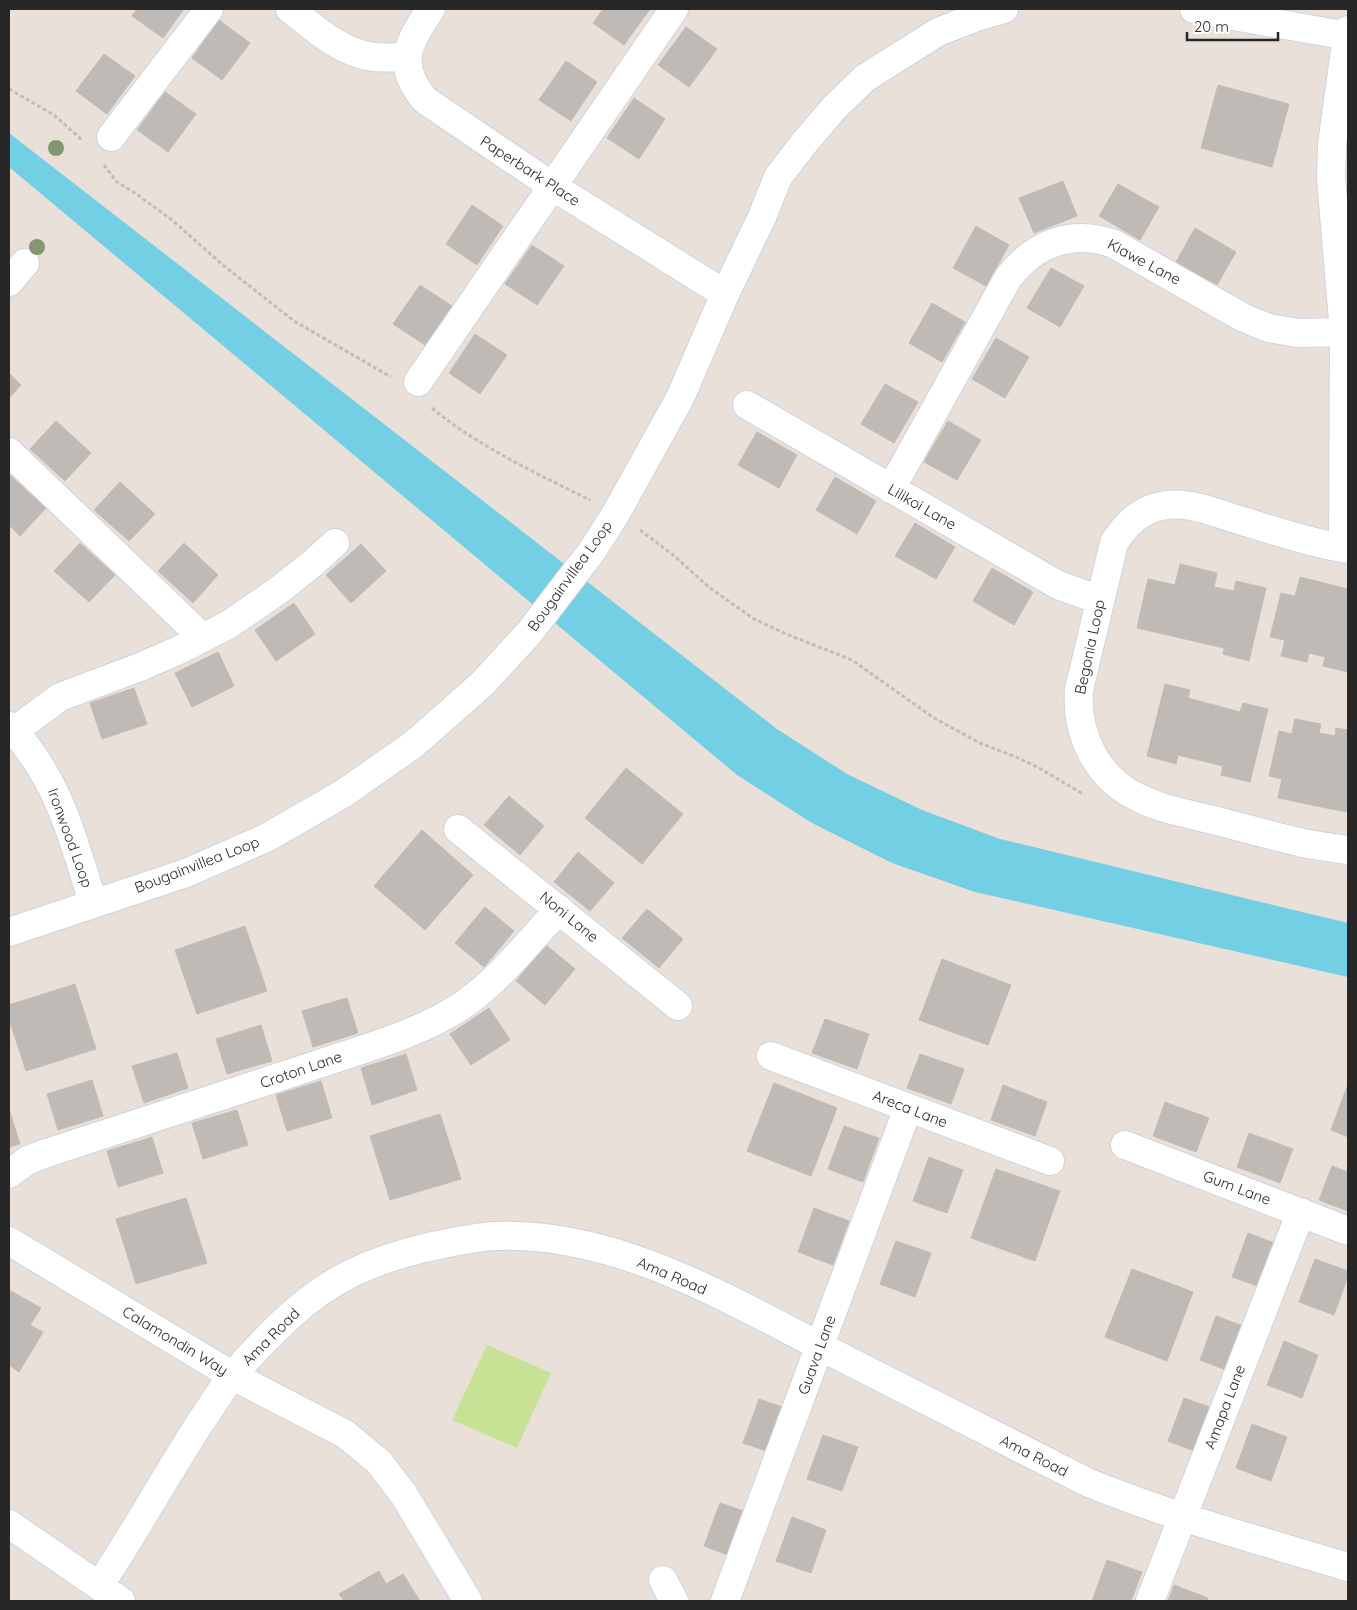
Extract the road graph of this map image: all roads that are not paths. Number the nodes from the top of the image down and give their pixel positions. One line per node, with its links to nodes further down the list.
1 (208, 9): 9 (street)
2 (290, 9): 8 (street)
3 (431, 9): 8 (street, Paperbark Place)
4 (674, 9): 10 (street)
5 (1004, 9): 11 (street, Bougainvillea Loop)
6 (1194, 9): 7 (street)
7 (1348, 34): 12 (street)
8 (408, 57): 10 (street, Paperbark Place)
9 (106, 149)
10 (552, 186): 11 (street, Paperbark Place); 13 (street)
11 (724, 294): 24 (street, Bougainvillea Loop)
12 (1344, 332): 16 (street, Kiawe Lane); 18 (street)
13 (414, 389)
14 (747, 405): 16 (street, Lilikoi Lane)
15 (9, 452): 20 (street)
16 (890, 489): 19 (street, Lilikoi Lane)
17 (335, 543): 20 (street)
18 (1346, 549): 19 (street, Begonia Loop)
19 (1100, 600): 23 (street, Begonia Loop)
20 (202, 637): 21 (street)
21 (11, 729): 24 (street, Ironwood Loop)
22 (458, 829): 25 (street, Noni Lane)
23 (1348, 850)
24 (93, 903): 26 (street, Bougainvillea Loop)
25 (558, 909): 27 (street, Noni Lane); 32 (street, Croton Lane)
26 (9, 932)
27 (678, 1006)
28 (771, 1056): 29 (street, Areca Lane)
29 (908, 1108): 31 (street, Areca Lane); 36 (street, Guava Lane)
30 (1125, 1145): 33 (street, Gum Lane)
31 (1050, 1161)
32 (9, 1174)
33 (1301, 1212): 34 (street, Gum Lane); 38 (street, Amapa Lane)
34 (1348, 1231)
35 (9, 1241): 37 (street, Calamondin Way)
36 (820, 1347): 37 (street, Ama Road); 38 (street, Ama Road); 43 (street, Guava Lane)
37 (233, 1376): 41 (street, Ama Road); 42 (street, Calamondin Way)
38 (1182, 1517): 40 (street, Ama Road); 44 (street, Amapa Lane)
39 (9, 1524): 41 (street)
40 (1348, 1567)
41 (110, 1594)
42 (468, 1601)
43 (725, 1601)
44 (1150, 1601)

